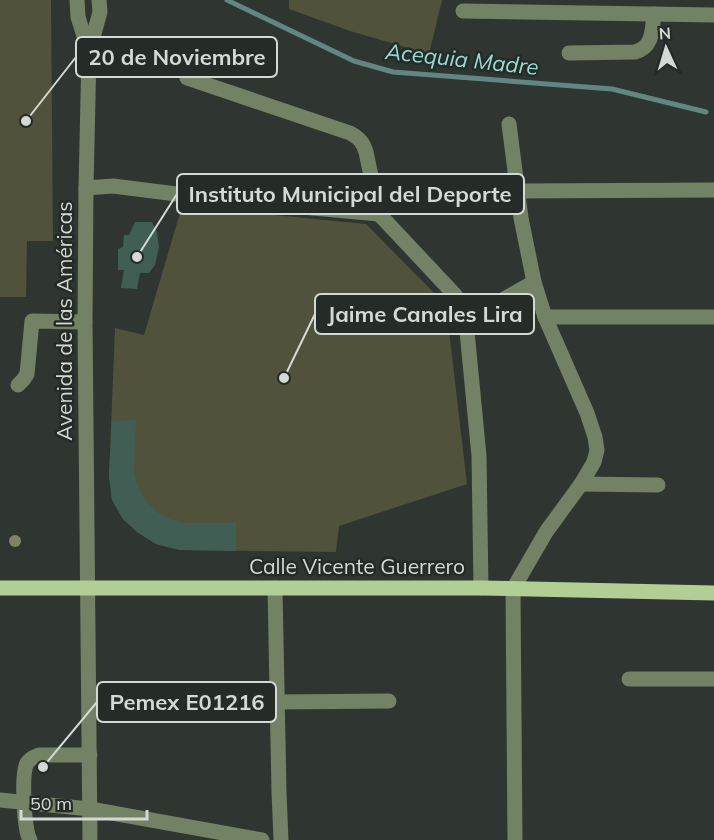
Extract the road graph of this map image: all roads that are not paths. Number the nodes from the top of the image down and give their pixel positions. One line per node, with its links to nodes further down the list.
1 (77, 0): 6 (street, Avenida de las Américas)
2 (99, 0): 6 (street, Avenida de las Américas)
3 (463, 11): 4 (street)
4 (654, 14): 5 (street); 7 (street)
5 (714, 15)
6 (88, 52): 10 (street, Avenida de las Américas)
7 (569, 53)
8 (187, 78): 13 (street)
9 (509, 124): 12 (street)
10 (86, 188): 13 (street); 18 (street, Avenida de las Américas)
11 (714, 190): 12 (street)
12 (517, 191): 14 (street)
13 (379, 214): 17 (street)
14 (534, 282): 15 (street); 17 (street)
15 (545, 317): 16 (street); 20 (street)
16 (714, 317)
17 (466, 321): 24 (street)
18 (85, 322): 19 (street); 25 (street, Avenida de las Américas)
19 (18, 385)
20 (581, 484): 21 (street); 26 (street)
21 (658, 485)
22 (0, 588): 25 (main road, Calle Vicente Guerrero)
23 (275, 588): 24 (main road, Calle Vicente Guerrero); 25 (main road, Calle Vicente Guerrero); 31 (street)
24 (481, 588): 26 (main road, Calle Vicente Guerrero)
25 (88, 589): 32 (street, Avenida de las Américas)
26 (513, 589): 27 (main road, Calle Vicente Guerrero); 41 (street)
27 (714, 593)
28 (629, 679): 29 (street)
29 (714, 680)
30 (389, 700): 31 (street)
31 (277, 702): 40 (street)
32 (90, 755): 34 (street); 35 (street, Avenida de las Américas)
33 (0, 800): 34 (street)
34 (24, 802): 35 (street); 37 (street)
35 (90, 809): 36 (street); 38 (street, Avenida de las Américas)
36 (212, 835): 39 (street)
37 (30, 840)
38 (90, 840)
39 (262, 840)
40 (281, 840)
41 (515, 840)

